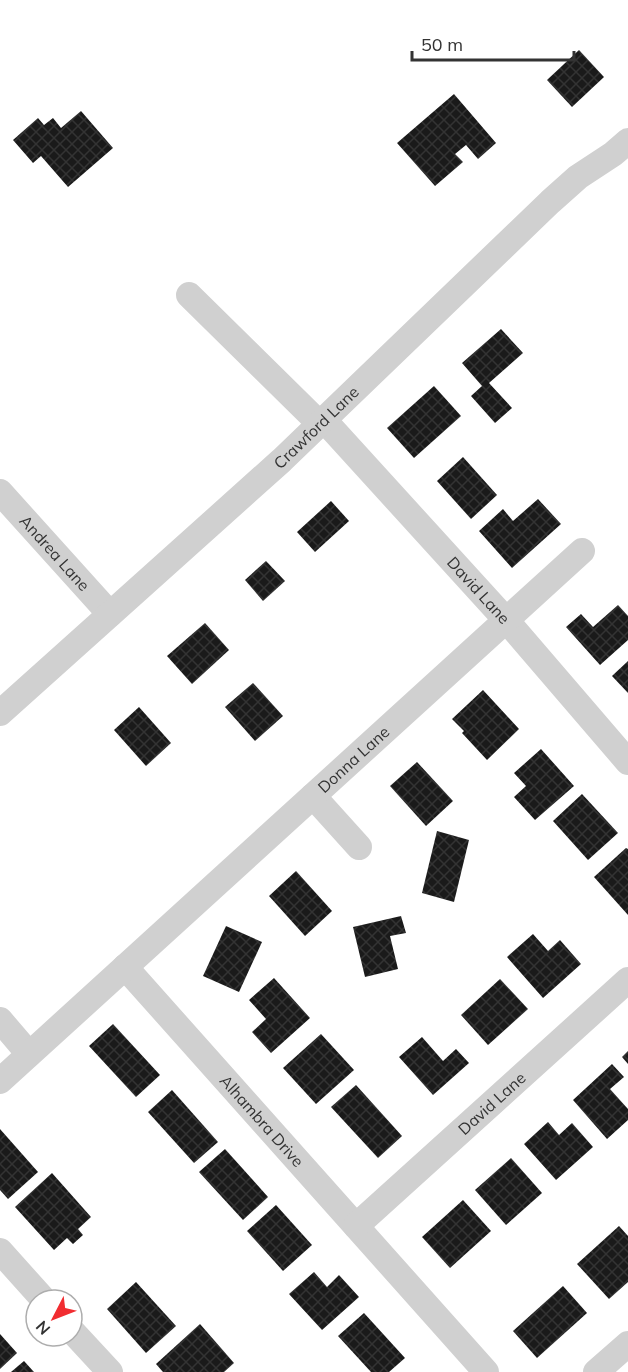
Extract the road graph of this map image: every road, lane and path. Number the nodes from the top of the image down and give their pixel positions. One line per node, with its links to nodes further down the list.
1 (628, 141): 3 (street, Crawford Lane)
2 (189, 296): 3 (street, David Lane)
3 (322, 422): 6 (street, Crawford Lane); 7 (street, David Lane)
4 (0, 492): 6 (street, Andrea Lane)
5 (582, 551): 7 (street, Donna Lane)
6 (110, 614): 8 (street, Crawford Lane)
7 (506, 620): 9 (street, David Lane); 10 (street, Donna Lane)
8 (0, 712)
9 (628, 762)
10 (313, 796): 11 (street); 12 (street, Donna Lane)
11 (359, 847)
12 (125, 967): 15 (street); 17 (street, Alhambra Drive)
13 (628, 980): 17 (street, David Lane)
14 (0, 1020): 15 (street)
15 (29, 1054): 16 (street)
16 (0, 1081)
17 (356, 1226): 23 (street, Alhambra Drive)
18 (0, 1251): 19 (street)
19 (33, 1288)
20 (84, 1343): 22 (street)
21 (628, 1344): 24 (street)
22 (110, 1372)
23 (486, 1372)
24 (596, 1372)

